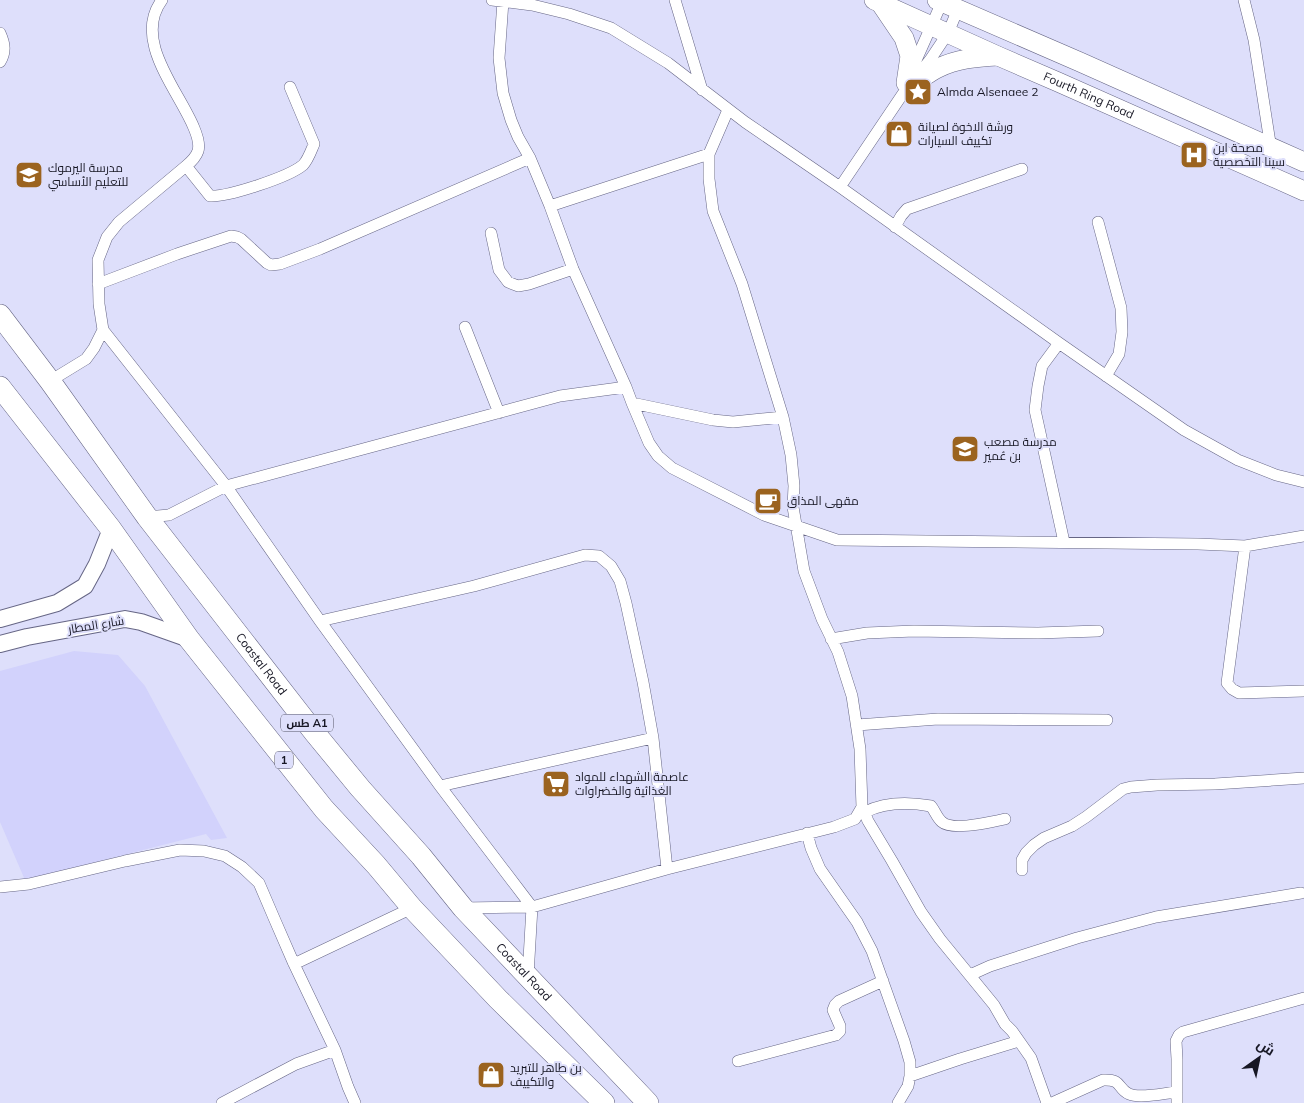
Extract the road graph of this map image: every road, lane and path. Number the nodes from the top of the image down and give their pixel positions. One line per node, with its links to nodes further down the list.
1 (162, 0): 19 (street)
2 (497, 0): 13 (street); 17 (street)
3 (675, 0): 13 (street)
4 (1244, 0): 15 (street)
5 (877, 2): 7 (main road, Fourth Ring Road); 12 (main road)
6 (946, 4): 7 (street); 7 (street); 15 (main road, Fourth Ring Road)
7 (939, 29): 9 (main road, Fourth Ring Road); 12 (street); 12 (street)
8 (0, 33): 10 (street)
9 (998, 56): 12 (main road); 22 (main road, Fourth Ring Road)
10 (0, 62)
11 (290, 87): 19 (street)
12 (906, 88): 21 (street)
13 (702, 90): 14 (street)
14 (728, 110): 16 (street); 21 (street)
15 (1272, 149): 18 (main road, Fourth Ring Road)
16 (709, 154): 23 (street); 39 (street)
17 (530, 158): 23 (street); 28 (street)
18 (1304, 162)
19 (186, 166): 28 (street)
20 (1022, 169): 25 (street)
21 (840, 187): 25 (street)
22 (1304, 190)
23 (550, 206): 27 (street)
24 (1098, 222): 33 (street)
25 (895, 227): 32 (street)
26 (491, 233): 27 (street)
27 (573, 269): 36 (street)
28 (98, 284): 31 (street)
29 (0, 315): 34 (highway, Coastal Road / طس A1)
30 (464, 327): 38 (street)
31 (103, 330): 34 (street); 41 (street)
32 (1059, 343): 33 (street); 46 (street)
33 (1106, 376): 40 (street)
34 (50, 381): 42 (highway, Coastal Road / طس A1)
35 (0, 387): 44 (highway, 1)
36 (626, 387): 37 (street); 38 (street)
37 (632, 403): 39 (street); 43 (street)
38 (499, 413): 41 (street)
39 (783, 417): 43 (street)
40 (1304, 482)
41 (226, 486): 42 (street); 50 (street)
42 (147, 517): 71 (highway, Coastal Road / طس A1)
43 (796, 526): 46 (street); 54 (street)
44 (111, 529): 48 (street); 53 (highway, 1)
45 (1304, 536): 47 (street)
46 (1064, 542): 47 (street)
47 (1245, 546): 56 (street)
48 (20, 612): 49 (street); 52 (street)
49 (0, 619)
50 (320, 621): 59 (street); 61 (street)
51 (1098, 631): 54 (street)
52 (27, 637): 53 (street, شارع المطار); 55 (street, شارع المطار)
53 (190, 639): 70 (highway, 1)
54 (831, 639): 58 (street)
55 (0, 644)
56 (1304, 691)
57 (1106, 720): 58 (street)
58 (857, 725): 62 (street)
59 (653, 738): 61 (street); 65 (street)
60 (1304, 778): 66 (street)
61 (440, 786): 69 (street)
62 (863, 810): 63 (street); 64 (street); 73 (street)
63 (1006, 819)
64 (807, 833): 65 (street); 75 (street)
65 (667, 869): 69 (street)
66 (1022, 870)
67 (1, 883): 72 (street)
68 (1301, 893): 73 (street)
69 (532, 907): 71 (street); 74 (street)
70 (412, 908): 72 (street); 84 (highway, 1)
71 (463, 908): 74 (highway, Coastal Road / طس A1)
72 (294, 964): 78 (street)
73 (970, 974): 77 (street)
74 (528, 977): 85 (highway, Coastal Road / طس A1)
75 (882, 981): 79 (street); 80 (street)
76 (1304, 998): 81 (street)
77 (1019, 1041): 80 (street); 87 (street)
78 (335, 1050): 82 (street); 83 (street)
79 (738, 1061)
80 (910, 1076): 86 (street)
81 (1177, 1098): 88 (street)
82 (222, 1103)
83 (355, 1103)
84 (604, 1103)
85 (648, 1103)
86 (898, 1103)
87 (1047, 1103)
88 (1052, 1103)

